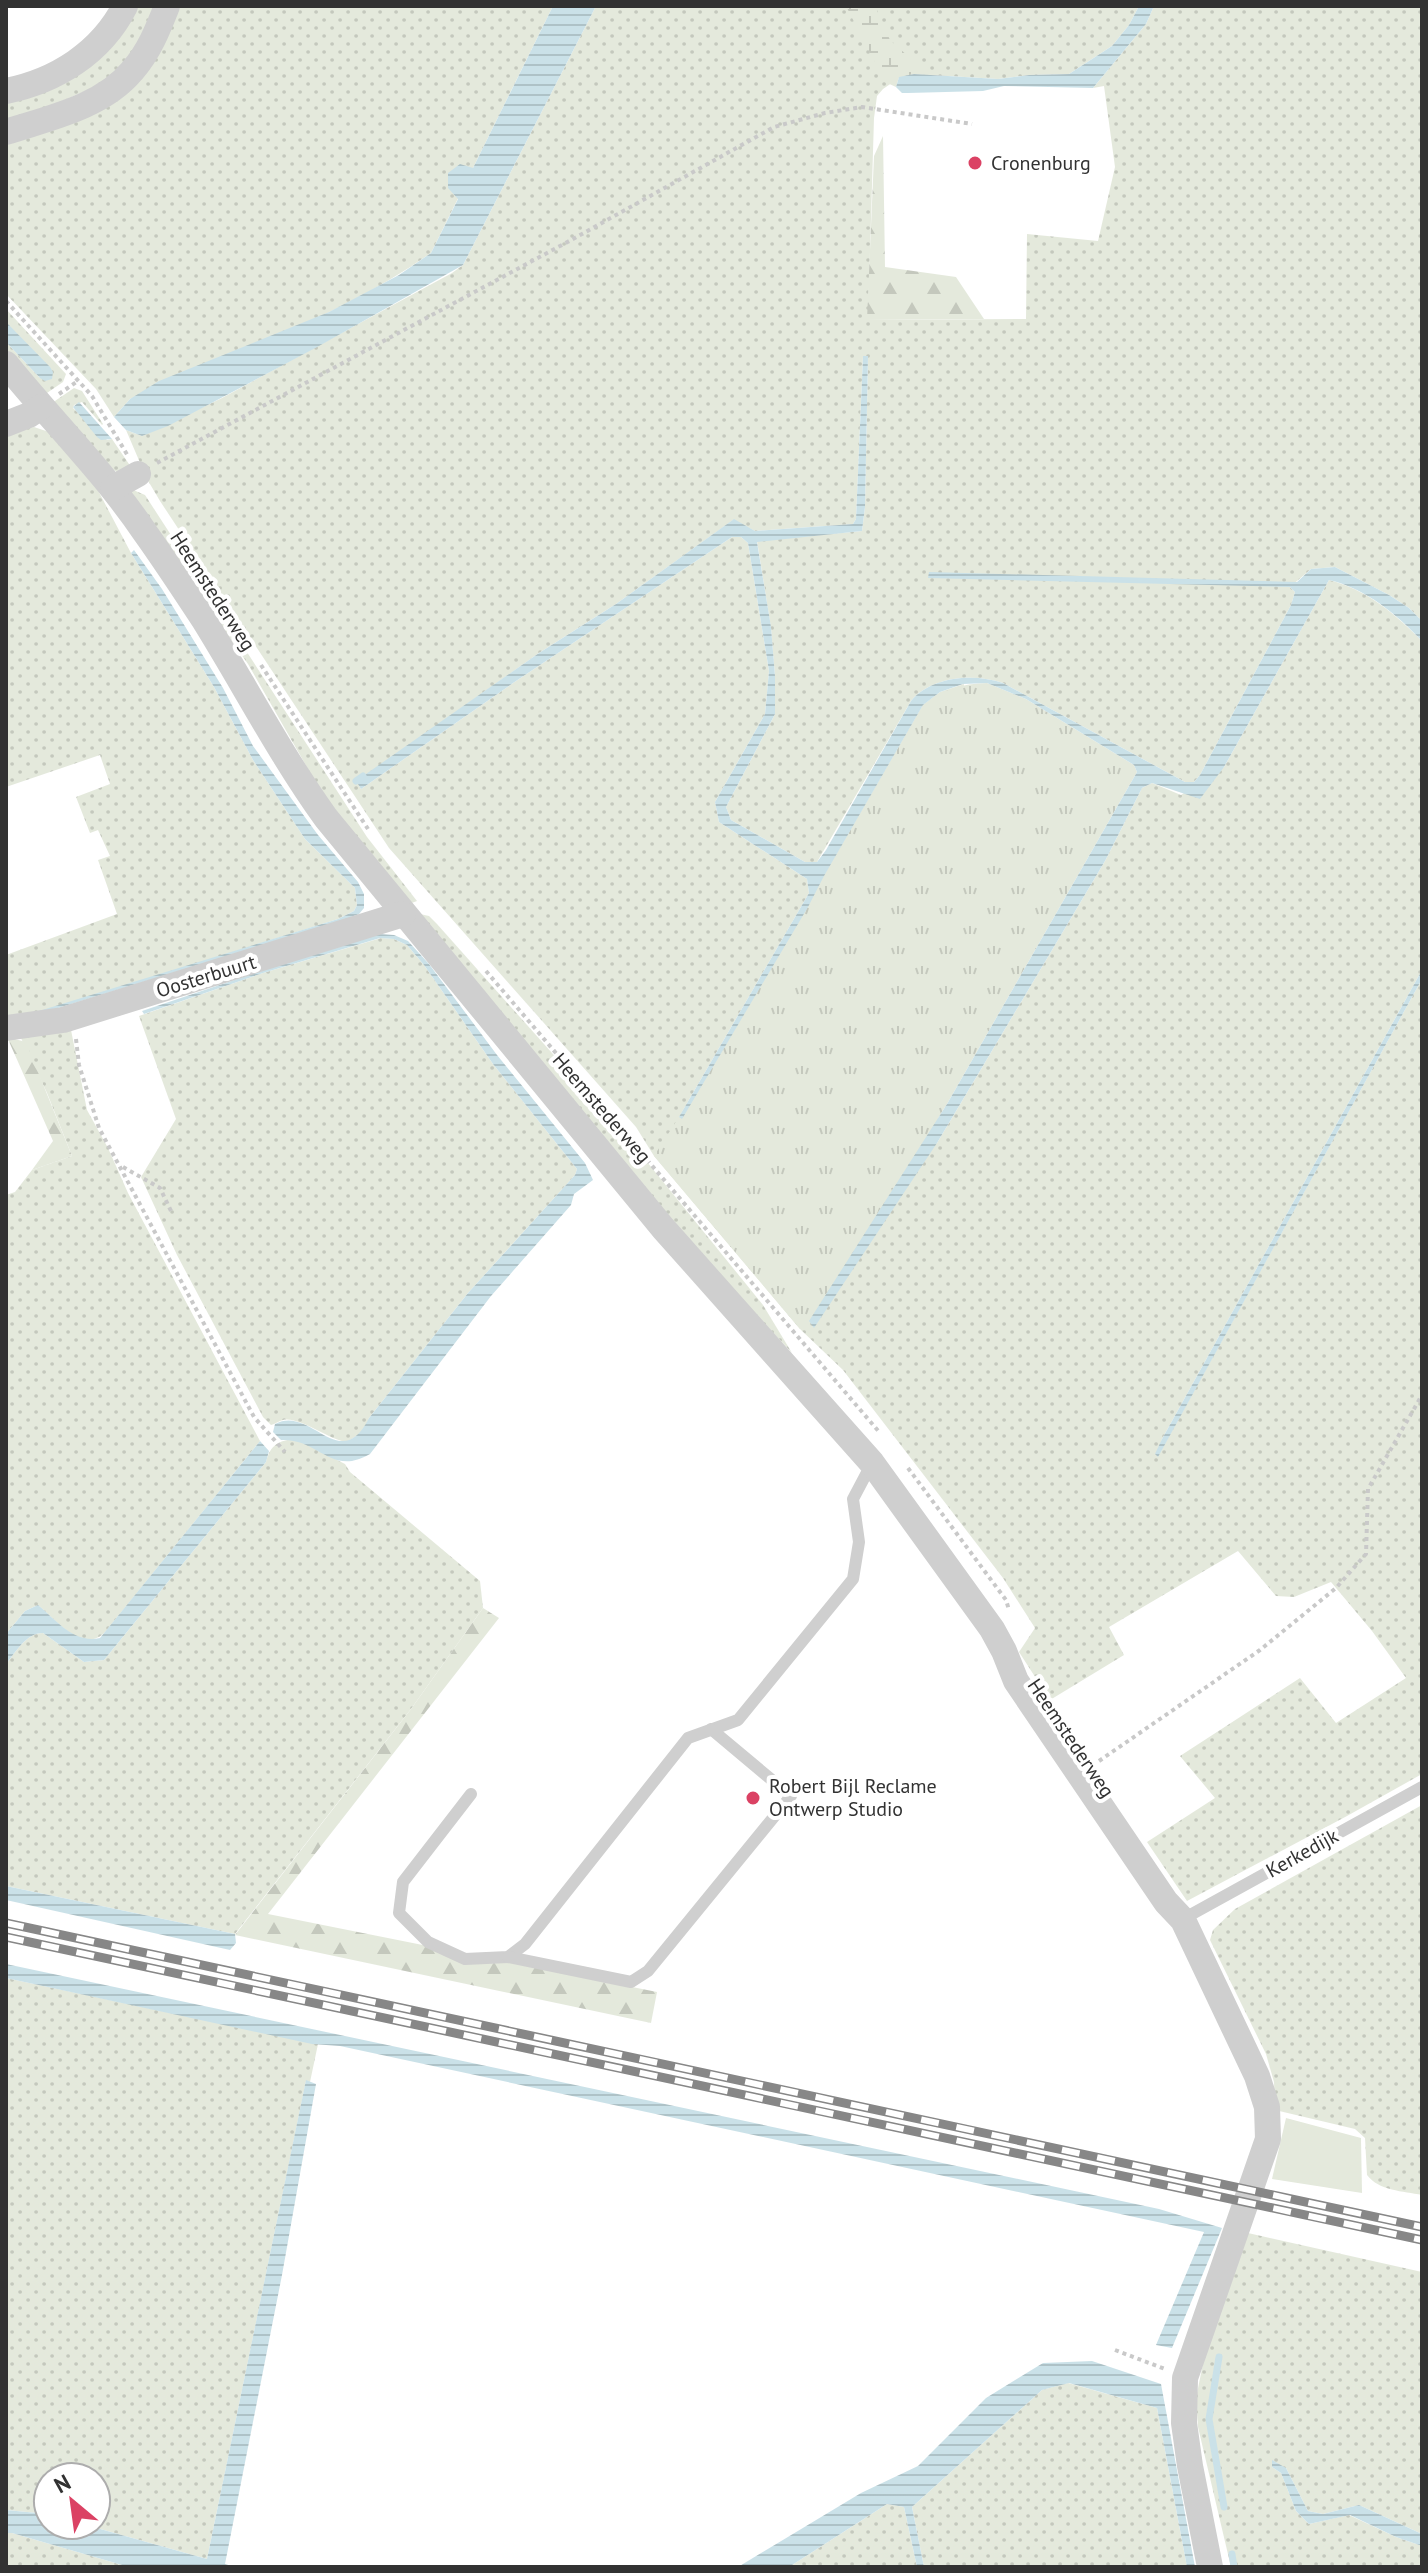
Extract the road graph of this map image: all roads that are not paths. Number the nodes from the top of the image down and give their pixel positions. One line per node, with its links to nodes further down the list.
1 (125, 6): 3 (street)
2 (167, 6): 4 (street)
3 (6, 91)
4 (6, 132)
5 (6, 364): 6 (street, Heemstederweg)
6 (41, 407): 7 (street); 9 (street, Heemstederweg)
7 (6, 424)
8 (138, 474): 9 (street)
9 (113, 488): 10 (street, Heemstederweg)
10 (403, 914): 11 (street, Oosterbuurt); 12 (street, Heemstederweg)
11 (6, 1028)
12 (872, 1463): 13 (lane); 16 (street, Heemstederweg)
13 (711, 1729): 17 (lane); 17 (lane)
14 (1422, 1787): 16 (lane, Kerkedijk)
15 (471, 1794): 17 (lane)
16 (1188, 1917): 18 (street, Heemstederweg)
17 (508, 1957)
18 (1210, 2567)

